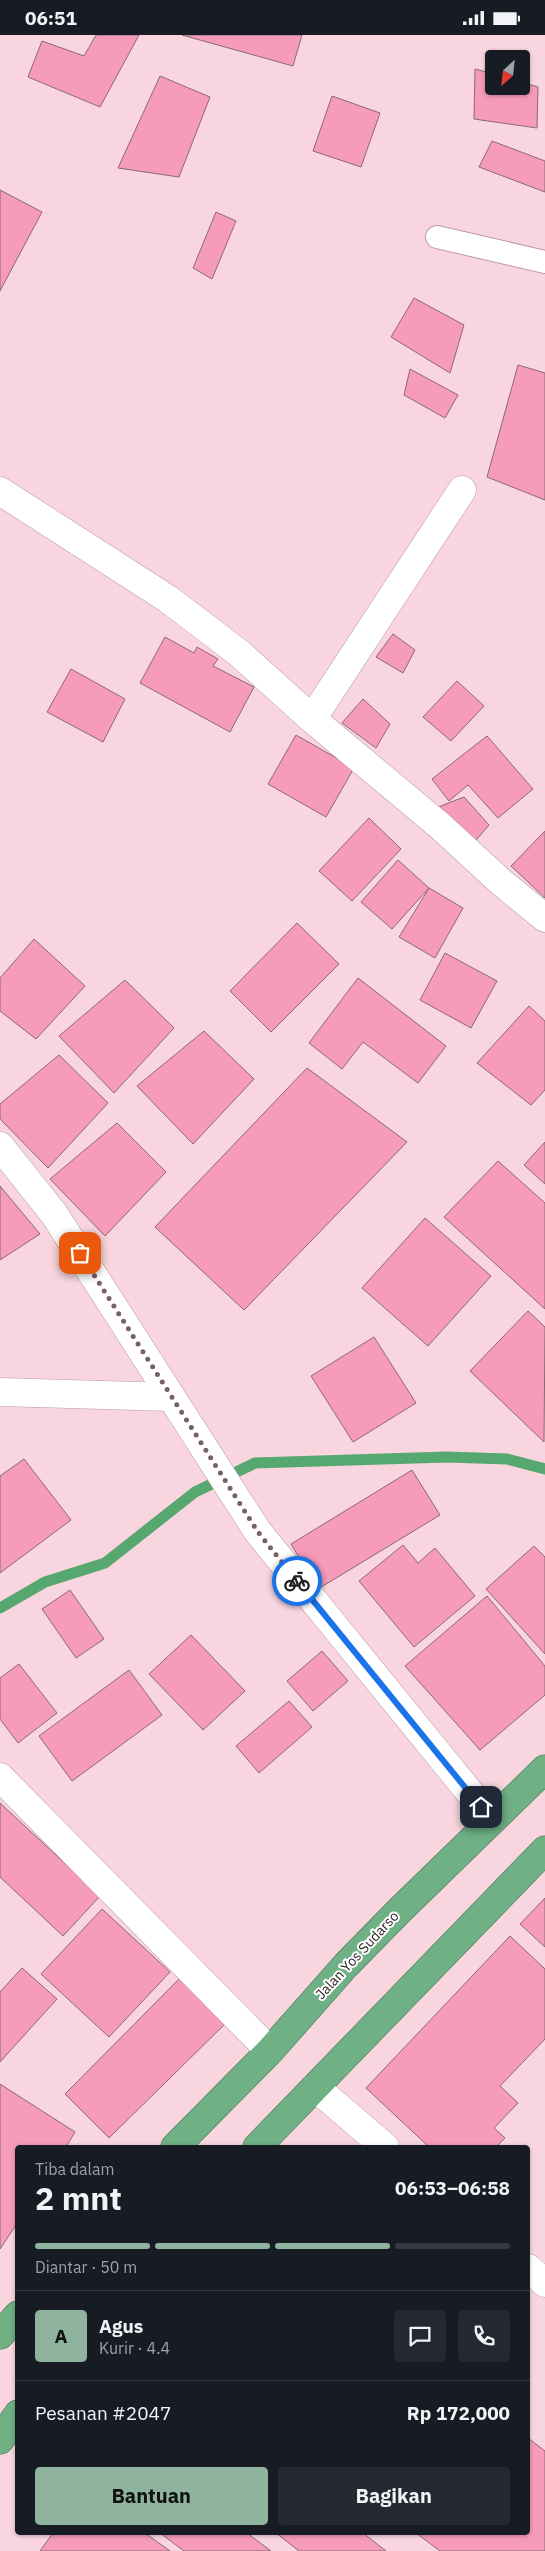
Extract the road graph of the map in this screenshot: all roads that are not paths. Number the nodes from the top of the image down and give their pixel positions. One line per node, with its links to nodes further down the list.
1 (437, 237): 2 (lane)
2 (545, 262)
3 (0, 491): 5 (street)
4 (462, 491): 5 (street)
5 (312, 719): 6 (street)
6 (545, 918)
7 (0, 1146): 9 (street)
8 (0, 1392): 9 (street)
9 (171, 1397): 12 (street)
10 (545, 1769): 12 (highway, Jalan Yos Sudarso)
11 (0, 1777): 14 (street)
12 (492, 1821): 14 (highway, Jalan Yos Sudarso)
13 (545, 1851): 15 (highway)
14 (270, 2051): 16 (highway, Jalan Yos Sudarso)
15 (314, 2087): 17 (highway); 18 (street)
16 (177, 2145)
17 (259, 2145)
18 (383, 2145)
19 (530, 2270): 20 (street)
20 (545, 2283)
21 (15, 2318): 22 (highway)
22 (0, 2335)
23 (15, 2418): 24 (highway)
24 (0, 2440)

